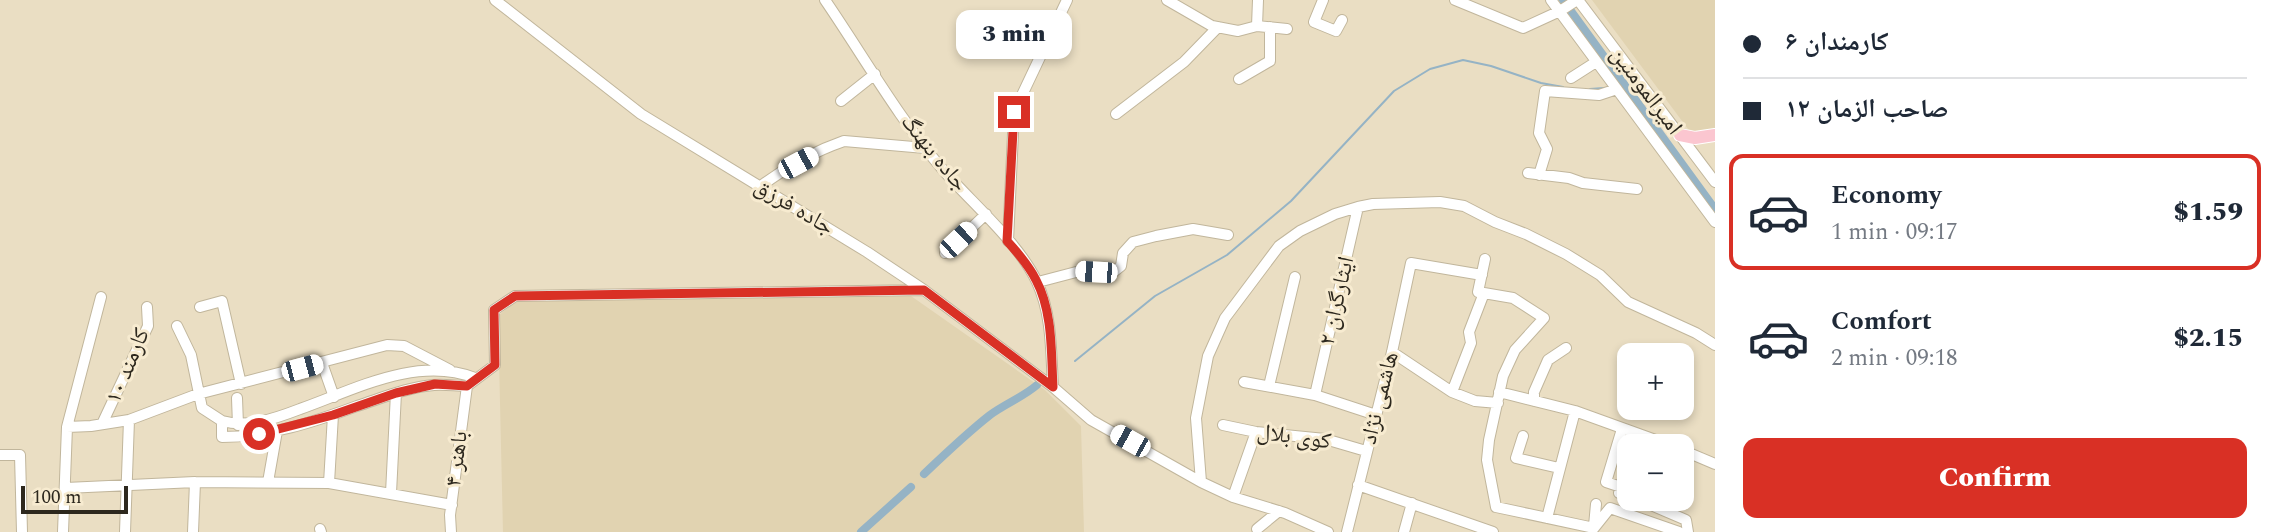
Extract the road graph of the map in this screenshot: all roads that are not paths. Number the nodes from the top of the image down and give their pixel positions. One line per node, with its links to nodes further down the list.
1 (495, 0): 27 (street, جاده فرزق)
2 (825, 0): 17 (street, جاده بنهنگ)
3 (1066, 0): 33 (street)
4 (1167, 0): 13 (street)
5 (1258, 0): 12 (street)
6 (1323, 0): 11 (street)
7 (1455, 0): 10 (street)
8 (1551, 0): 10 (street)
9 (1578, 0): 10 (street); 23 (street, امیرالمومنین)
10 (1560, 11): 16 (street)
11 (1342, 20)
12 (1257, 26): 13 (street); 14 (street)
13 (1218, 27): 22 (street)
14 (1270, 27): 15 (street); 19 (street)
15 (1287, 29)
16 (1596, 62): 18 (street); 20 (street)
17 (875, 74): 21 (street); 25 (street, جاده بنهنگ)
18 (1572, 78)
19 (1239, 79)
20 (1617, 89): 28 (street); 31 (street)
21 (841, 101)
22 (1116, 114)
23 (1680, 135): 24 (main road); 26 (street, امیرالمومنین)
24 (1715, 135)
25 (925, 148): 27 (street); 30 (street, جاده بنهنگ)
26 (1715, 182)
27 (761, 186): 39 (street, جاده فرزق)
28 (1637, 189)
29 (1358, 207): 45 (street); 58 (street, ایثارگران ۲); 86 (street)
30 (986, 214): 33 (street, جاده بنهنگ); 34 (street)
31 (1715, 222)
32 (1228, 235): 38 (street)
33 (1007, 241): 38 (street, جاده بنهنگ)
34 (945, 253)
35 (1485, 260): 36 (street)
36 (1482, 275): 40 (street); 47 (street, هاشمی نژاد)
37 (1294, 277): 53 (street)
38 (1038, 282): 54 (street, جاده بنهنگ)
39 (924, 290): 50 (street); 54 (street, جاده فرزق)
40 (1481, 292): 55 (street); 60 (street)
41 (101, 297): 71 (street)
42 (147, 307): 68 (street, کارمند ۱۰)
43 (200, 307): 52 (street)
44 (177, 326): 57 (street)
45 (1715, 345)
46 (1566, 348): 62 (street)
47 (1392, 352): 55 (street); 65 (street, هاشمی نژاد)
48 (322, 363): 49 (street); 52 (street); 59 (street)
49 (450, 370): 50 (street); 59 (street)
50 (471, 382): 56 (street); 97 (street, باهنر ۴)
51 (1244, 382): 53 (street, کوی بلال)
52 (240, 384): 57 (street)
53 (1269, 386): 58 (street, کوی بلال)
54 (1053, 387): 86 (street, جاده فرزق)
55 (1452, 392): 60 (street)
56 (396, 393): 64 (street); 92 (street)
57 (198, 394): 66 (street); 67 (street)
58 (1315, 395): 65 (street, کوی بلال)
59 (334, 397): 69 (street)
60 (1499, 397): 62 (street); 100 (street)
61 (237, 398): 69 (street)
62 (1534, 401): 63 (street)
63 (1575, 411): 72 (street); 83 (street)
64 (333, 415): 73 (street); 87 (street)
65 (1376, 415): 79 (street, هاشمی نژاد)
66 (129, 420): 68 (street); 89 (street)
67 (222, 421): 69 (street); 73 (street)
68 (103, 424): 71 (street)
69 (238, 425)
70 (1223, 425): 74 (street, کوی بلال)
71 (67, 427): 91 (street)
72 (1622, 429): 75 (street); 76 (street)
73 (276, 431): 85 (street)
74 (1256, 432): 79 (street, کوی بلال); 93 (street)
75 (1620, 434)
76 (1637, 434)
77 (1523, 436): 83 (street)
78 (1617, 446): 90 (street)
79 (1366, 451): 88 (street, هاشمی نژاد)
80 (0, 455): 104 (street)
81 (1694, 455): 82 (street)
82 (1715, 464)
83 (1559, 468): 100 (street)
84 (195, 482): 85 (street); 89 (street); 107 (street)
85 (268, 482): 87 (street)
86 (1200, 482): 93 (street, جاده فرزق)
87 (329, 483): 92 (street)
88 (1358, 485): 94 (street); 110 (street, هاشمی نژاد)
89 (126, 486): 91 (street); 106 (street)
90 (1617, 486)
91 (66, 488): 105 (street)
92 (391, 493): 97 (street)
93 (1233, 497): 95 (street, جاده فرزق)
94 (1412, 503): 101 (street); 111 (street)
95 (1256, 504): 98 (street, جاده فرزق); 102 (street)
96 (1596, 504): 103 (street)
97 (452, 505): 108 (street, باهنر ۴)
98 (1279, 511): 102 (street); 109 (street, جاده فرزق)
99 (1665, 511): 114 (street)
100 (1548, 518): 103 (street)
101 (1466, 528): 112 (street)
102 (1257, 530)
103 (1593, 530): 113 (street)
104 (22, 532)
105 (63, 532)
106 (125, 532)
107 (193, 532)
108 (451, 532)
109 (1328, 532)
110 (1347, 532)
111 (1404, 532)
112 (1493, 532)
113 (1679, 532)
114 (1688, 532)

